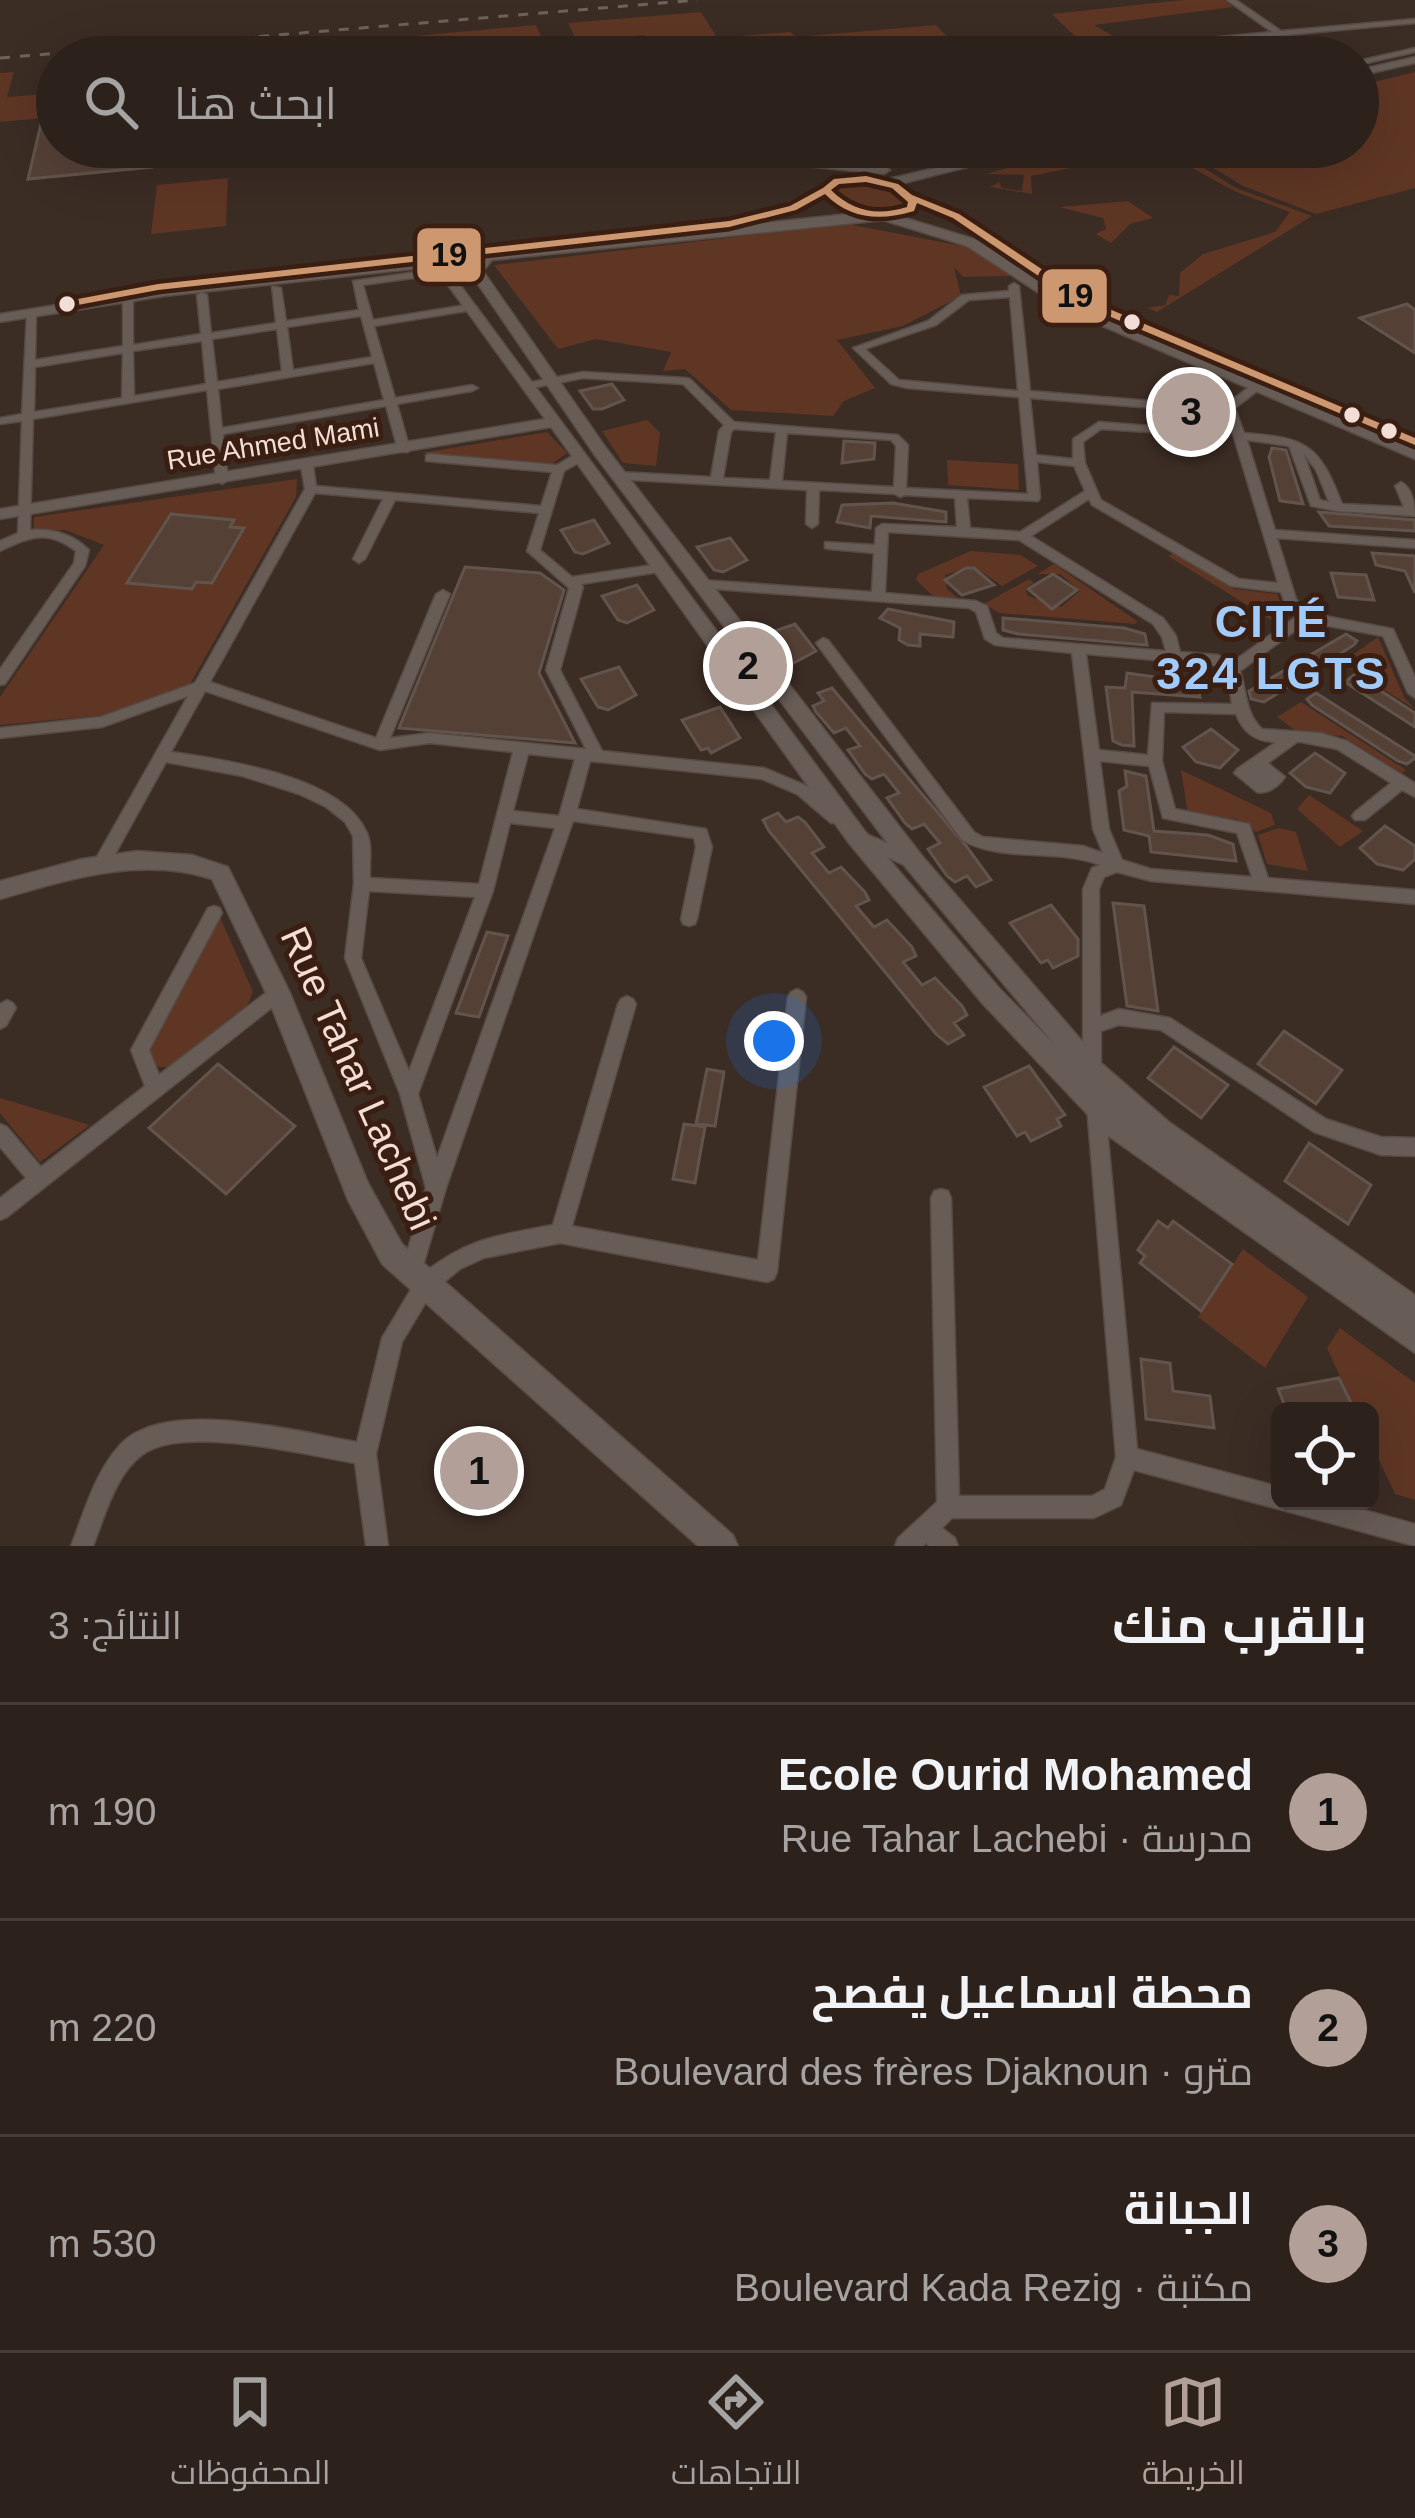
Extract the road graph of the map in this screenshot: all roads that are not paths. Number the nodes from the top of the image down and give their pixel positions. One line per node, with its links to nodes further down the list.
1 (1231, 0): 3 (street)
2 (1415, 21): 3 (street)
3 (1279, 33): 4 (street)
4 (1249, 36)
5 (1415, 58): 6 (street); 7 (main road)
6 (1379, 61)
7 (1379, 69)
8 (863, 168): 12 (main road)
9 (969, 168): 11 (main road)
10 (976, 168): 12 (main road)
11 (937, 177): 12 (main road); 22 (main road)
12 (908, 189): 13 (main road); 14 (main road); 16 (main road)
13 (826, 190): 15 (main road); 16 (main road)
14 (944, 211): 18 (main road); 22 (main road)
15 (798, 214): 17 (main road); 20 (main road); 29 (main road)
16 (879, 216): 17 (main road); 18 (main road)
17 (819, 220): 19 (main road)
18 (944, 231): 19 (main road)
19 (993, 254): 22 (main road)
20 (489, 256): 21 (main road); 37 (main road)
21 (438, 267): 26 (main road); 27 (main road); 30 (street)
22 (1023, 267): 24 (street); 40 (main road); 55 (main road)
23 (276, 288): 31 (street)
24 (1014, 293): 42 (street); 42 (street)
25 (202, 295): 32 (street)
26 (128, 298): 28 (main road); 33 (street)
27 (472, 307): 30 (street); 39 (main road)
28 (32, 314): 29 (main road); 35 (street)
29 (0, 315)
30 (366, 318): 31 (street); 34 (street)
31 (281, 325): 32 (street); 36 (street)
32 (206, 336): 33 (street); 38 (street)
33 (128, 349): 35 (street); 44 (street)
34 (377, 358): 36 (street); 45 (street)
35 (30, 364): 47 (street)
36 (288, 373): 38 (street)
37 (550, 380): 39 (street); 50 (street); 59 (main road)
38 (212, 386): 44 (street); 53 (street)
39 (527, 386): 49 (main road)
40 (1257, 386): 46 (street); 60 (main road)
41 (472, 388): 45 (street)
42 (1027, 391): 43 (street); 63 (street)
43 (1093, 398): 46 (street); 51 (street)
44 (128, 399): 47 (street)
45 (389, 402): 53 (street); 58 (street)
46 (1228, 408): 54 (street)
47 (29, 416): 48 (street); 80 (street)
48 (0, 421)
49 (553, 422): 58 (main road, Rue Ahmed Mami); 62 (main road)
50 (731, 424): 52 (street); 69 (street)
51 (1099, 425): 57 (street); 64 (street)
52 (782, 428): 70 (street); 74 (street)
53 (217, 432): 68 (street)
54 (1240, 436): 56 (street); 86 (street)
55 (1415, 442)
56 (1294, 444): 78 (street); 78 (street)
57 (1194, 445)
58 (404, 450): 65 (main road, Rue Ahmed Mami)
59 (600, 452): 62 (main road); 67 (main road)
60 (1415, 454)
61 (430, 458): 66 (street)
62 (578, 458): 66 (street); 93 (main road)
63 (1032, 458): 64 (street); 77 (street)
64 (1078, 463): 75 (street)
65 (307, 466): 68 (main road, Rue Ahmed Mami); 73 (street)
66 (560, 469): 79 (street)
67 (619, 476): 69 (street); 95 (main road)
68 (222, 480): 80 (main road, Rue Ahmed Mami)
69 (717, 480): 70 (street)
70 (776, 484): 72 (street)
71 (1401, 486): 81 (street)
72 (813, 487): 74 (street); 83 (street)
73 (311, 489): 76 (street); 107 (street)
74 (900, 493): 77 (street)
75 (1089, 494): 87 (street); 96 (street)
76 (392, 496): 79 (street); 92 (street)
77 (961, 497): 84 (street)
78 (1337, 507): 81 (street)
79 (546, 510): 94 (street)
80 (27, 511): 82 (main road, Rue Ahmed Mami); 85 (street)
81 (1414, 512)
82 (0, 514)
83 (812, 524)
84 (964, 531): 87 (street); 91 (street)
85 (24, 534): 90 (street); 106 (street)
86 (1270, 534): 88 (street); 96 (street)
87 (1022, 536): 104 (street)
88 (1415, 544)
89 (829, 545): 91 (street)
90 (0, 547)
91 (879, 549): 98 (street)
92 (359, 559)
93 (658, 568): 94 (street); 123 (main road)
94 (574, 581): 115 (street)
95 (702, 584): 98 (street); 125 (main road)
96 (1286, 588): 99 (street)
97 (443, 594): 112 (street)
98 (878, 597): 103 (street)
99 (1305, 617): 100 (street); 105 (street)
100 (1393, 637): 101 (street); 108 (street)
101 (1415, 639)
102 (823, 643): 126 (street)
103 (1078, 650): 104 (street); 114 (street)
104 (1174, 656): 105 (street)
105 (1233, 669): 109 (street)
106 (0, 680)
107 (203, 685): 110 (street); 112 (street); 116 (street)
108 (1415, 693)
109 (1237, 709): 111 (street); 117 (street)
110 (0, 733)
111 (1291, 740): 118 (street); 119 (street)
112 (380, 745): 113 (street)
113 (522, 748): 115 (street); 120 (street)
114 (1093, 755): 117 (street); 126 (street)
115 (591, 756): 122 (street); 123 (street)
116 (163, 757): 124 (street); 127 (street)
117 (1155, 761): 128 (street)
118 (1266, 762): 118 (street)
119 (1410, 786): 121 (street)
120 (503, 816): 122 (street); 130 (street)
121 (1360, 816)
122 (567, 819): 133 (street); 145 (street)
123 (856, 836): 125 (street); 141 (main road)
124 (113, 855): 129 (main road, Rue Tahar Lachebi); 134 (main road, Rue Tahar Lachebi)
125 (915, 862): 138 (main road)
126 (1116, 865): 128 (street); 137 (street)
127 (362, 884): 130 (street); 140 (street)
128 (1262, 884): 131 (street)
129 (0, 890)
130 (485, 891): 140 (street)
131 (1415, 897)
132 (214, 914): 139 (street)
133 (689, 919)
134 (278, 993): 139 (street); 149 (main road, Rue Tahar Lachebi)
135 (796, 997): 148 (street)
136 (627, 1004): 148 (street)
137 (1091, 1027): 138 (street); 143 (street)
138 (1092, 1071): 141 (street); 150 (main road)
139 (154, 1089): 144 (street)
140 (409, 1094): 145 (street)
141 (1096, 1108): 151 (main road); 153 (street)
142 (0, 1132): 144 (street)
143 (1415, 1147)
144 (39, 1179): 147 (street)
145 (436, 1187): 149 (street)
146 (941, 1198): 155 (street)
147 (0, 1210)
148 (560, 1234): 149 (street)
149 (418, 1279): 152 (street); 161 (main road, Rue Tahar Lachebi)
150 (1415, 1312)
151 (1415, 1338)
152 (365, 1454): 159 (street); 160 (street)
153 (1127, 1457): 154 (street); 155 (street)
154 (1271, 1496)
155 (948, 1507): 157 (street)
156 (1324, 1510): 158 (street)
157 (925, 1528): 162 (street); 163 (street)
158 (1415, 1534)
159 (82, 1546)
160 (377, 1546)
161 (722, 1546)
162 (907, 1546)
163 (947, 1546)

